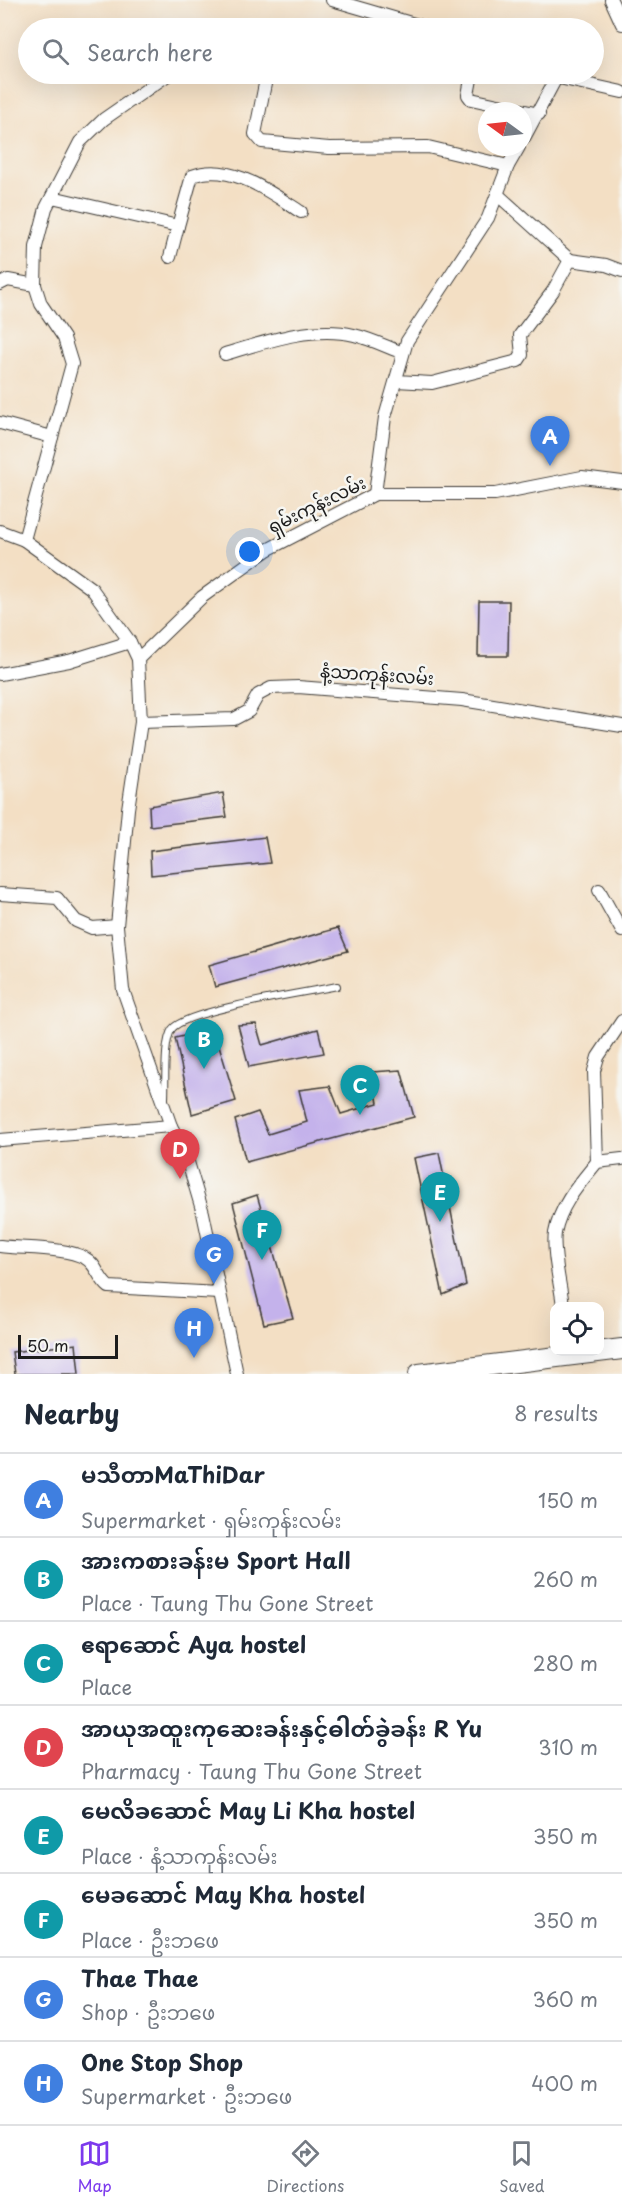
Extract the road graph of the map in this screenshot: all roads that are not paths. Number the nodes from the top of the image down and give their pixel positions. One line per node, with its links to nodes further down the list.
1 (332, 0): 3 (street)
2 (611, 0): 4 (street)
3 (394, 18)
4 (622, 24)
5 (153, 84): 16 (street)
6 (265, 84): 14 (street)
7 (470, 84): 11 (street)
8 (552, 84): 11 (street)
9 (586, 84): 10 (street)
10 (622, 92)
11 (539, 114): 12 (street)
12 (532, 125)
13 (514, 156): 14 (street)
14 (508, 166): 15 (street)
15 (498, 194): 20 (street); 24 (street)
16 (52, 196): 18 (street); 23 (street)
17 (302, 212): 18 (street)
18 (178, 226): 19 (street)
19 (170, 257)
20 (570, 260): 21 (street); 26 (street)
21 (622, 271)
22 (0, 284): 23 (street)
23 (35, 285): 28 (street)
24 (403, 353): 25 (street); 26 (street)
25 (225, 354)
26 (396, 381): 30 (street)
27 (0, 423): 28 (street)
28 (52, 437): 32 (street)
29 (622, 482): 30 (street, ရှမ်းကုန်းလမ်း)
30 (375, 494): 34 (street, ရှမ်းကုန်းလမ်း)
31 (0, 531): 32 (street)
32 (24, 540): 33 (street)
33 (130, 642): 34 (street); 35 (street)
34 (138, 659): 36 (street)
35 (0, 675)
36 (141, 722): 37 (street, နံ့သာကုန်းလမ်း); 40 (street)
37 (622, 726)
38 (599, 890): 41 (street)
39 (0, 894): 40 (street)
40 (117, 926): 44 (street)
41 (622, 931)
42 (337, 986): 44 (lane)
43 (622, 1021): 48 (street)
44 (165, 1108): 45 (street)
45 (171, 1126): 46 (street); 50 (street)
46 (0, 1140)
47 (622, 1159): 48 (street)
48 (597, 1162): 51 (street)
49 (0, 1246): 50 (street)
50 (219, 1293): 55 (street)
51 (563, 1302)
52 (622, 1349): 53 (main road)
53 (604, 1351)
54 (553, 1356): 56 (main road)
55 (237, 1374)
56 (419, 1374)

